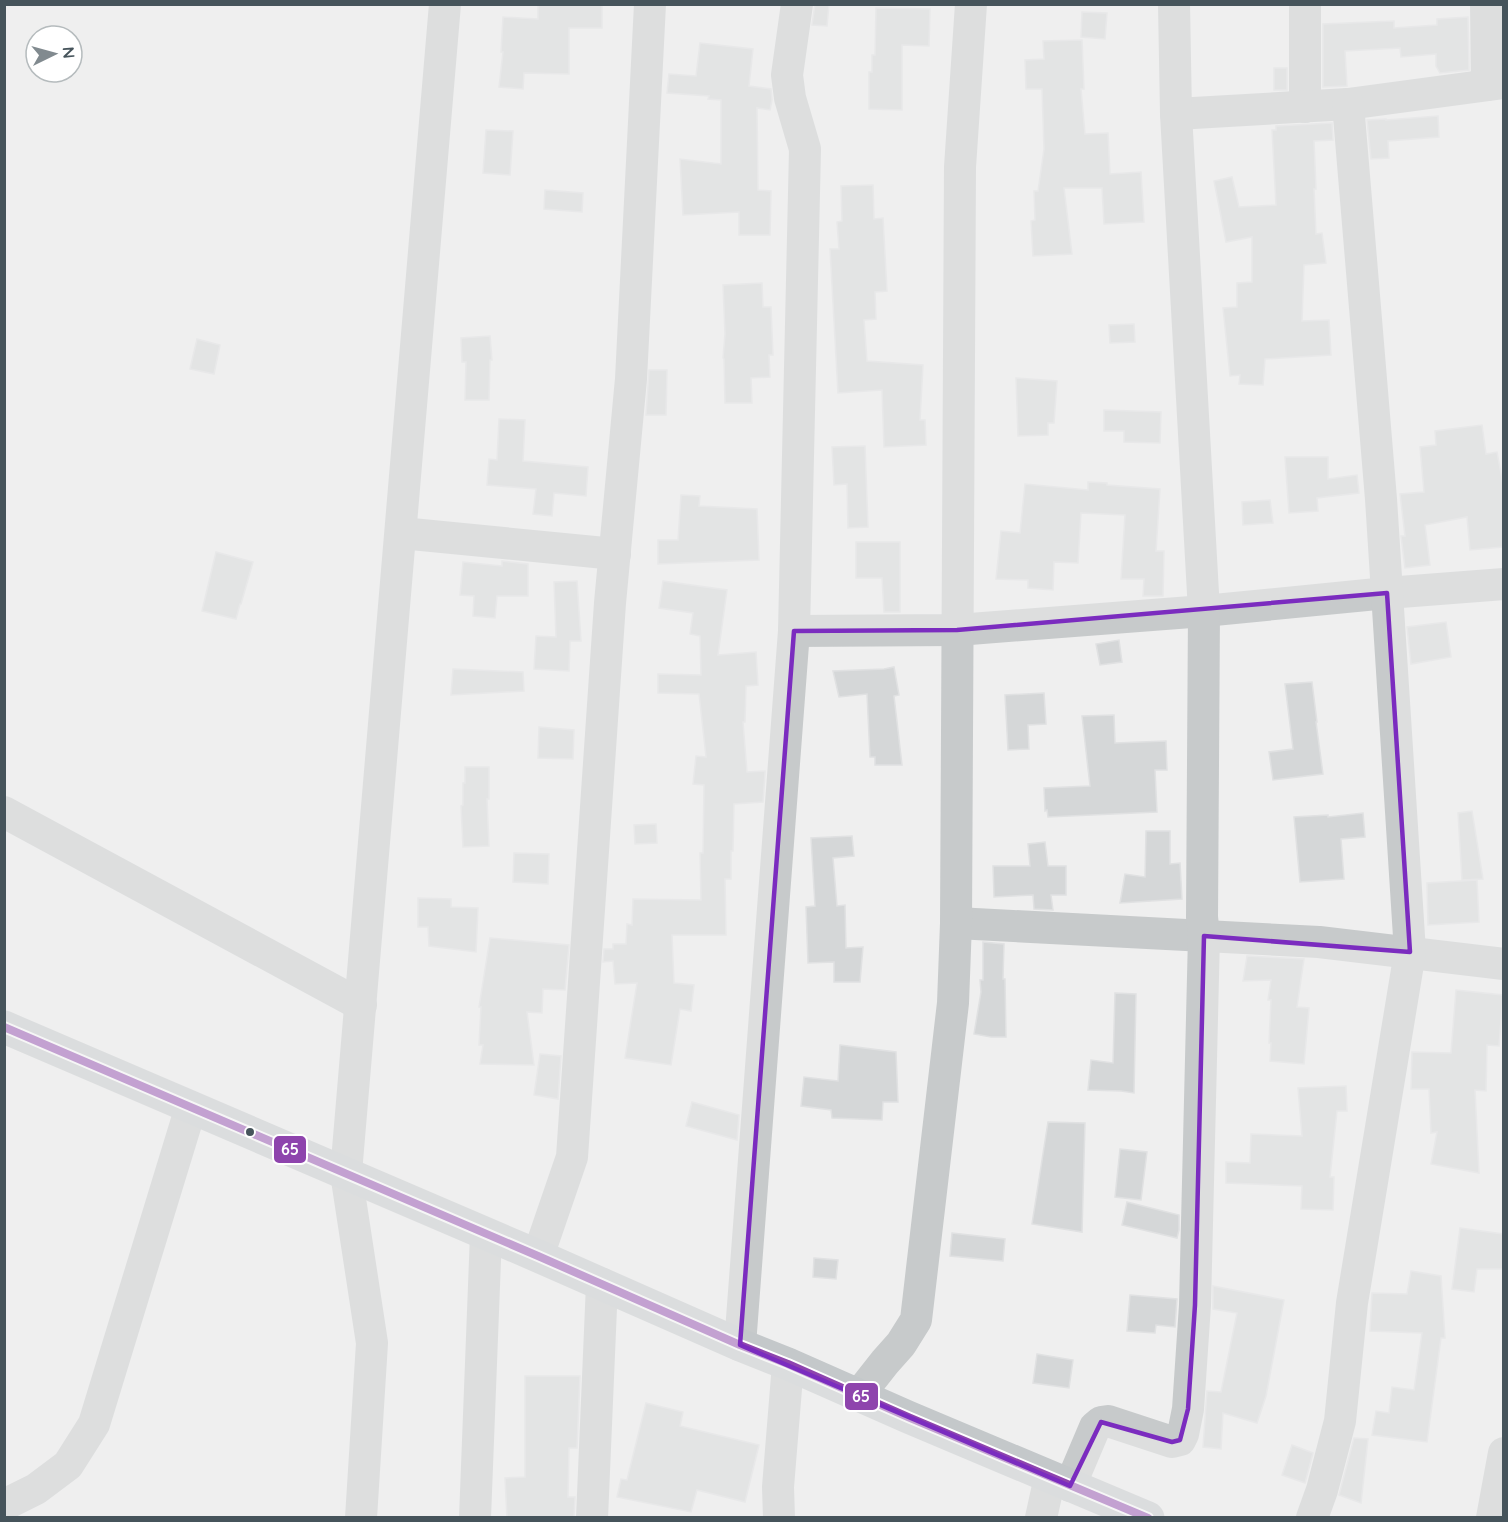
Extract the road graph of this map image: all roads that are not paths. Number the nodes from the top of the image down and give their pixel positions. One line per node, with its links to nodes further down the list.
1 (446, 4): 12 (street)
2 (650, 4): 13 (street)
3 (797, 4): 18 (street)
4 (971, 4): 17 (street)
5 (1174, 4): 11 (street)
6 (1305, 4): 10 (street)
7 (1486, 4): 8 (street)
8 (1495, 84): 9 (street)
9 (1348, 104): 10 (street); 15 (street)
10 (1305, 106): 11 (street)
11 (1176, 114): 16 (street)
12 (401, 533): 13 (street); 24 (street)
13 (615, 554): 29 (street)
14 (1503, 584): 15 (street)
15 (1387, 593): 16 (street); 22 (street)
16 (1204, 611): 17 (street); 21 (street)
17 (957, 630): 18 (street); 20 (street)
18 (794, 631): 31 (street)
19 (4, 812): 24 (street)
20 (956, 923): 21 (street); 33 (street)
21 (1204, 936): 22 (street); 35 (street)
22 (1410, 952): 23 (street); 44 (street)
23 (1503, 964)
24 (361, 1005): 27 (street)
25 (4, 1027): 26 (main road)
26 (191, 1107): 27 (main road); 36 (street)
27 (346, 1173): 28 (main road); 38 (street)
28 (486, 1234): 29 (main road); 39 (street)
29 (538, 1256): 30 (main road)
30 (602, 1284): 31 (main road); 40 (street)
31 (740, 1345): 32 (main road)
32 (788, 1364): 33 (main road); 41 (street)
33 (859, 1395): 35 (main road)
34 (1503, 1454): 45 (street)
35 (1060, 1481): 37 (main road); 42 (street)
36 (4, 1505)
37 (1106, 1509): 43 (main road)
38 (361, 1518)
39 (475, 1518)
40 (592, 1518)
41 (779, 1518)
42 (1041, 1518)
43 (1148, 1518)
44 (1312, 1518)
45 (1492, 1518)

